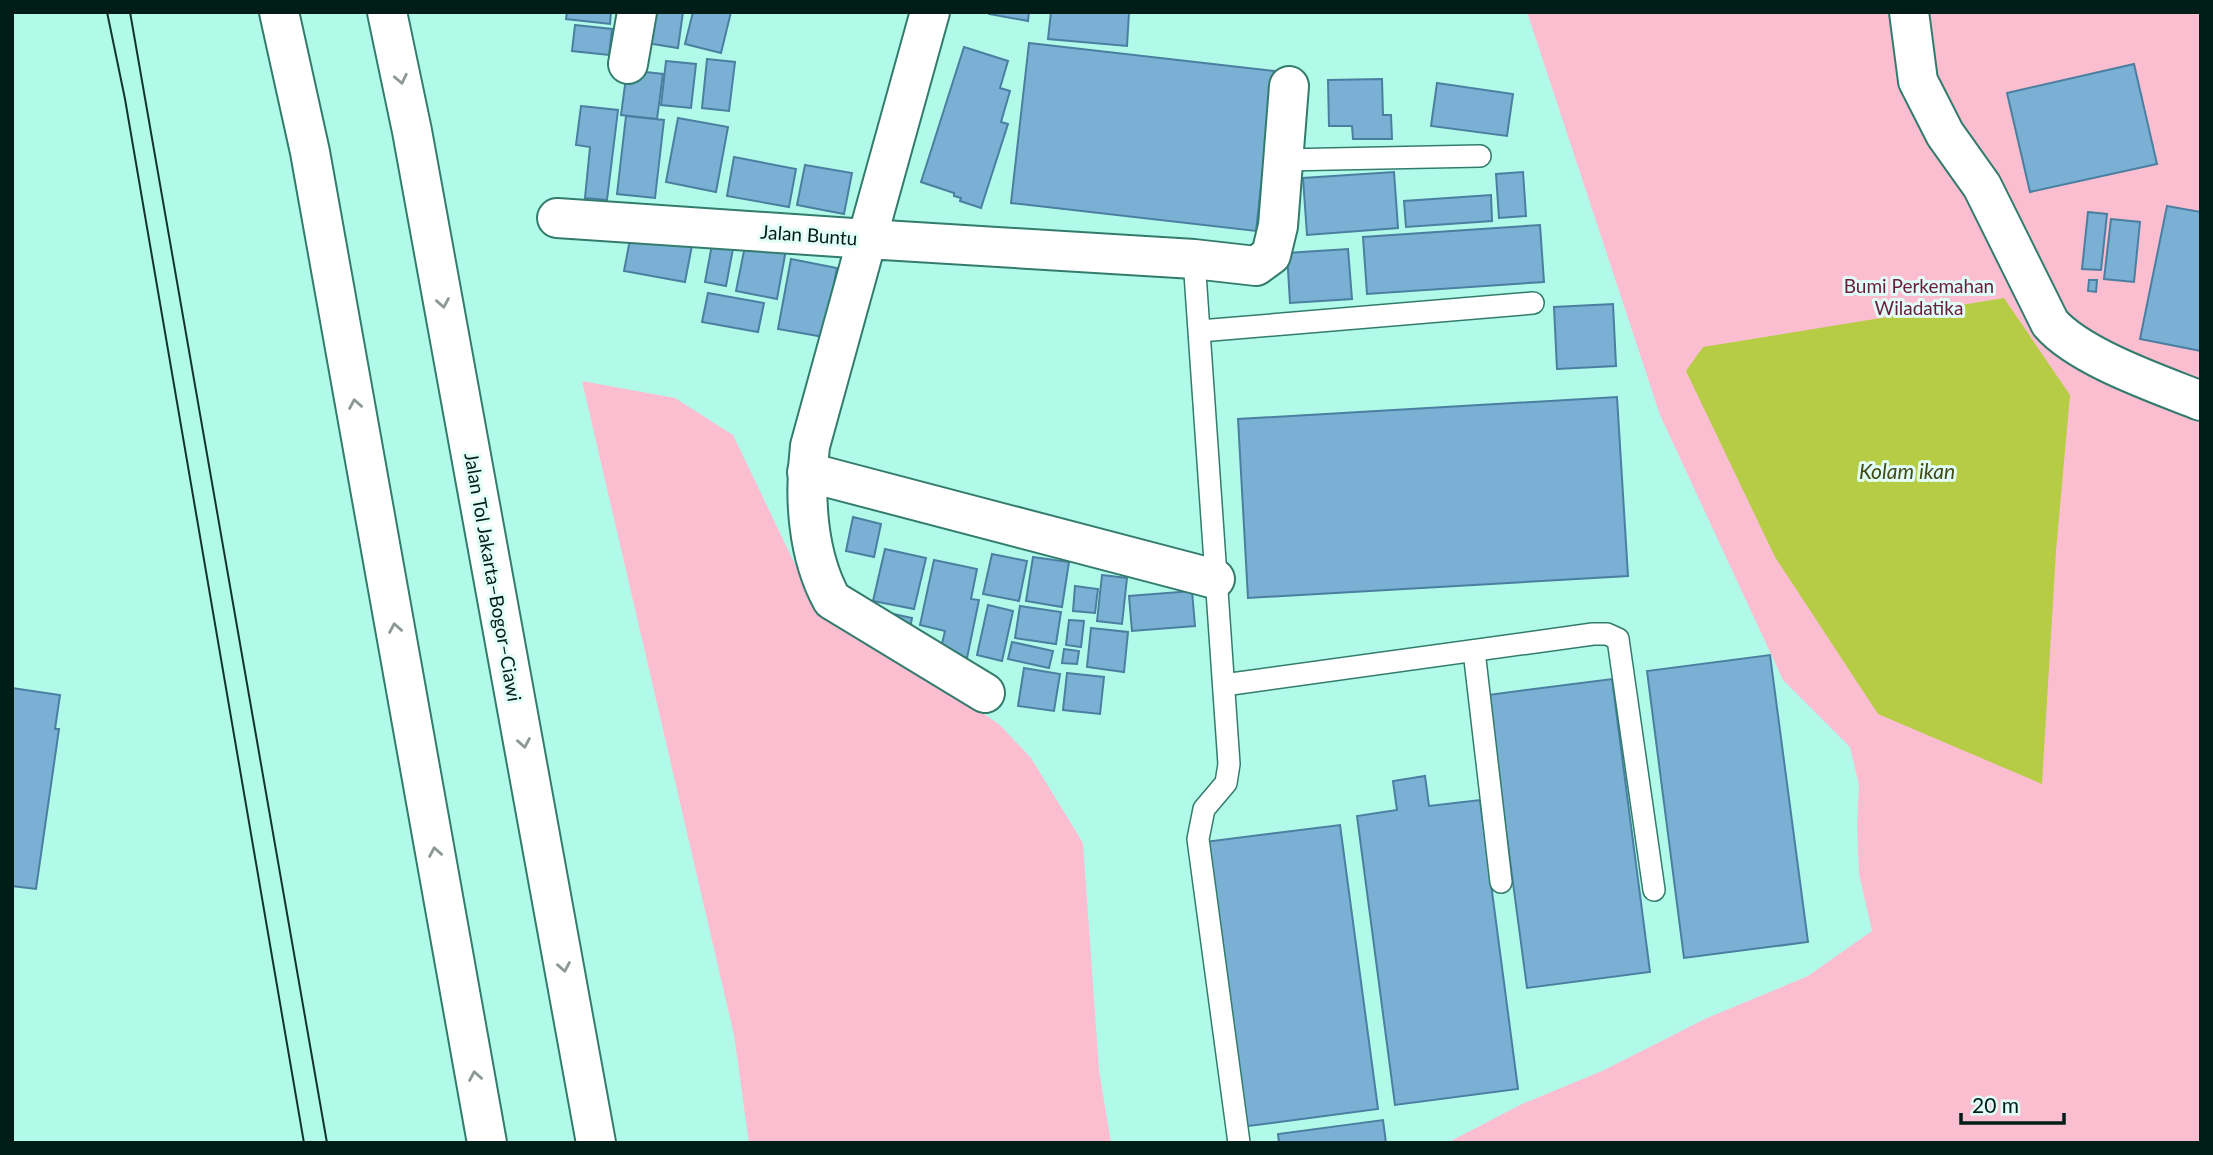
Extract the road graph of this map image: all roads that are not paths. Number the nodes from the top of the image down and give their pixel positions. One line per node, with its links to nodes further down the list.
1 (279, 12): 23 (main road, one-way to 1)
2 (387, 12): 24 (main road, Jalan Tol Jakarta–Bogor–Ciawi, one-way to 24)
3 (637, 12): 6 (main road)
4 (930, 12): 11 (main road, Jalan Buntu)
5 (1909, 12): 15 (main road)
6 (628, 64)
7 (1289, 86): 9 (main road)
8 (1480, 156): 9 (lane)
9 (1283, 160): 12 (main road)
10 (557, 218): 11 (main road, Jalan Buntu)
11 (867, 239): 12 (main road); 16 (main road)
12 (1194, 259): 14 (lane)
13 (1533, 303): 14 (lane)
14 (1200, 331): 17 (lane)
15 (2201, 401)
16 (807, 472): 17 (main road); 20 (main road)
17 (1215, 579): 19 (lane)
18 (1474, 651): 19 (lane); 21 (lane); 22 (lane)
19 (1224, 685): 25 (lane)
20 (985, 693)
21 (1501, 882)
22 (1654, 890)
23 (487, 1143)
24 (596, 1143)
25 (1239, 1143)

